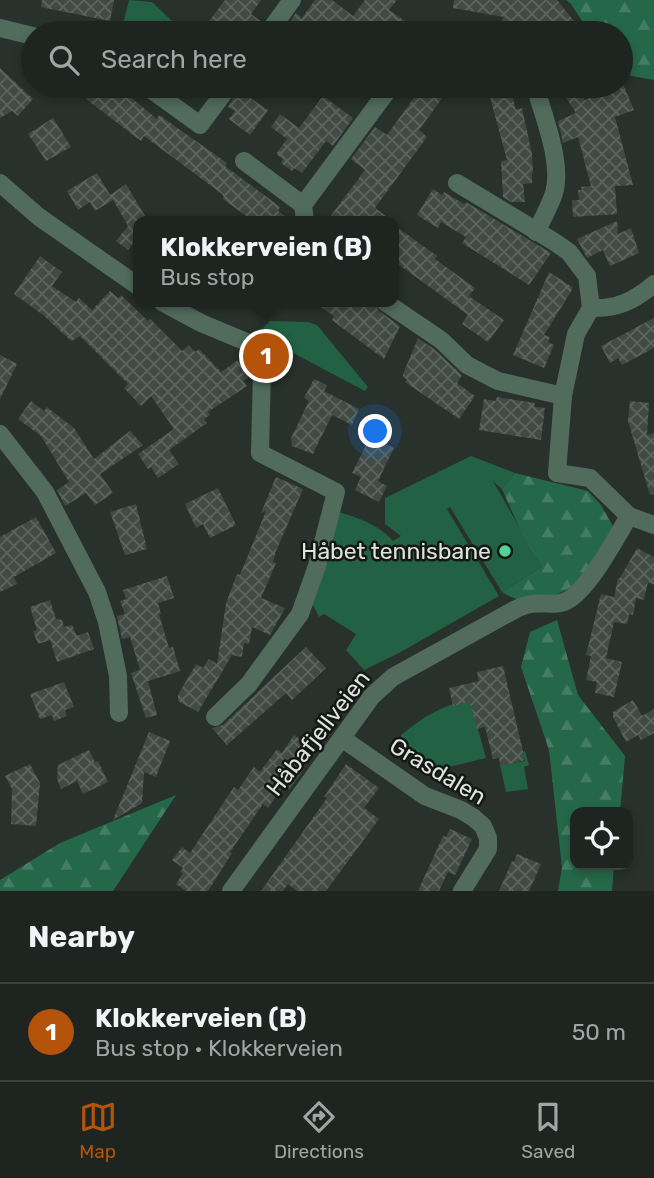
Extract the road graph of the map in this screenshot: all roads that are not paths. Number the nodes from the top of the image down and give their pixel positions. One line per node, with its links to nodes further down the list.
1 (292, 0): 2 (street)
2 (277, 21)
3 (0, 28): 4 (street)
4 (21, 33)
5 (163, 98): 6 (street)
6 (220, 98)
7 (383, 98): 12 (street)
8 (538, 98): 13 (street)
9 (244, 161): 12 (street)
10 (0, 183): 14 (street)
11 (457, 183): 13 (street)
12 (304, 213)
13 (536, 232): 18 (street)
14 (133, 283)
15 (654, 284): 18 (street)
16 (171, 307): 24 (street)
17 (393, 307): 19 (street)
18 (591, 308): 19 (street)
19 (564, 396): 21 (street)
20 (0, 434): 23 (street)
21 (629, 516): 22 (street); 25 (street, Håbafjellveien)
22 (654, 525)
23 (119, 713)
24 (215, 717)
25 (343, 739): 26 (street, Håbafjellveien); 27 (street, Grasdalen)
26 (231, 891)
27 (462, 891)

